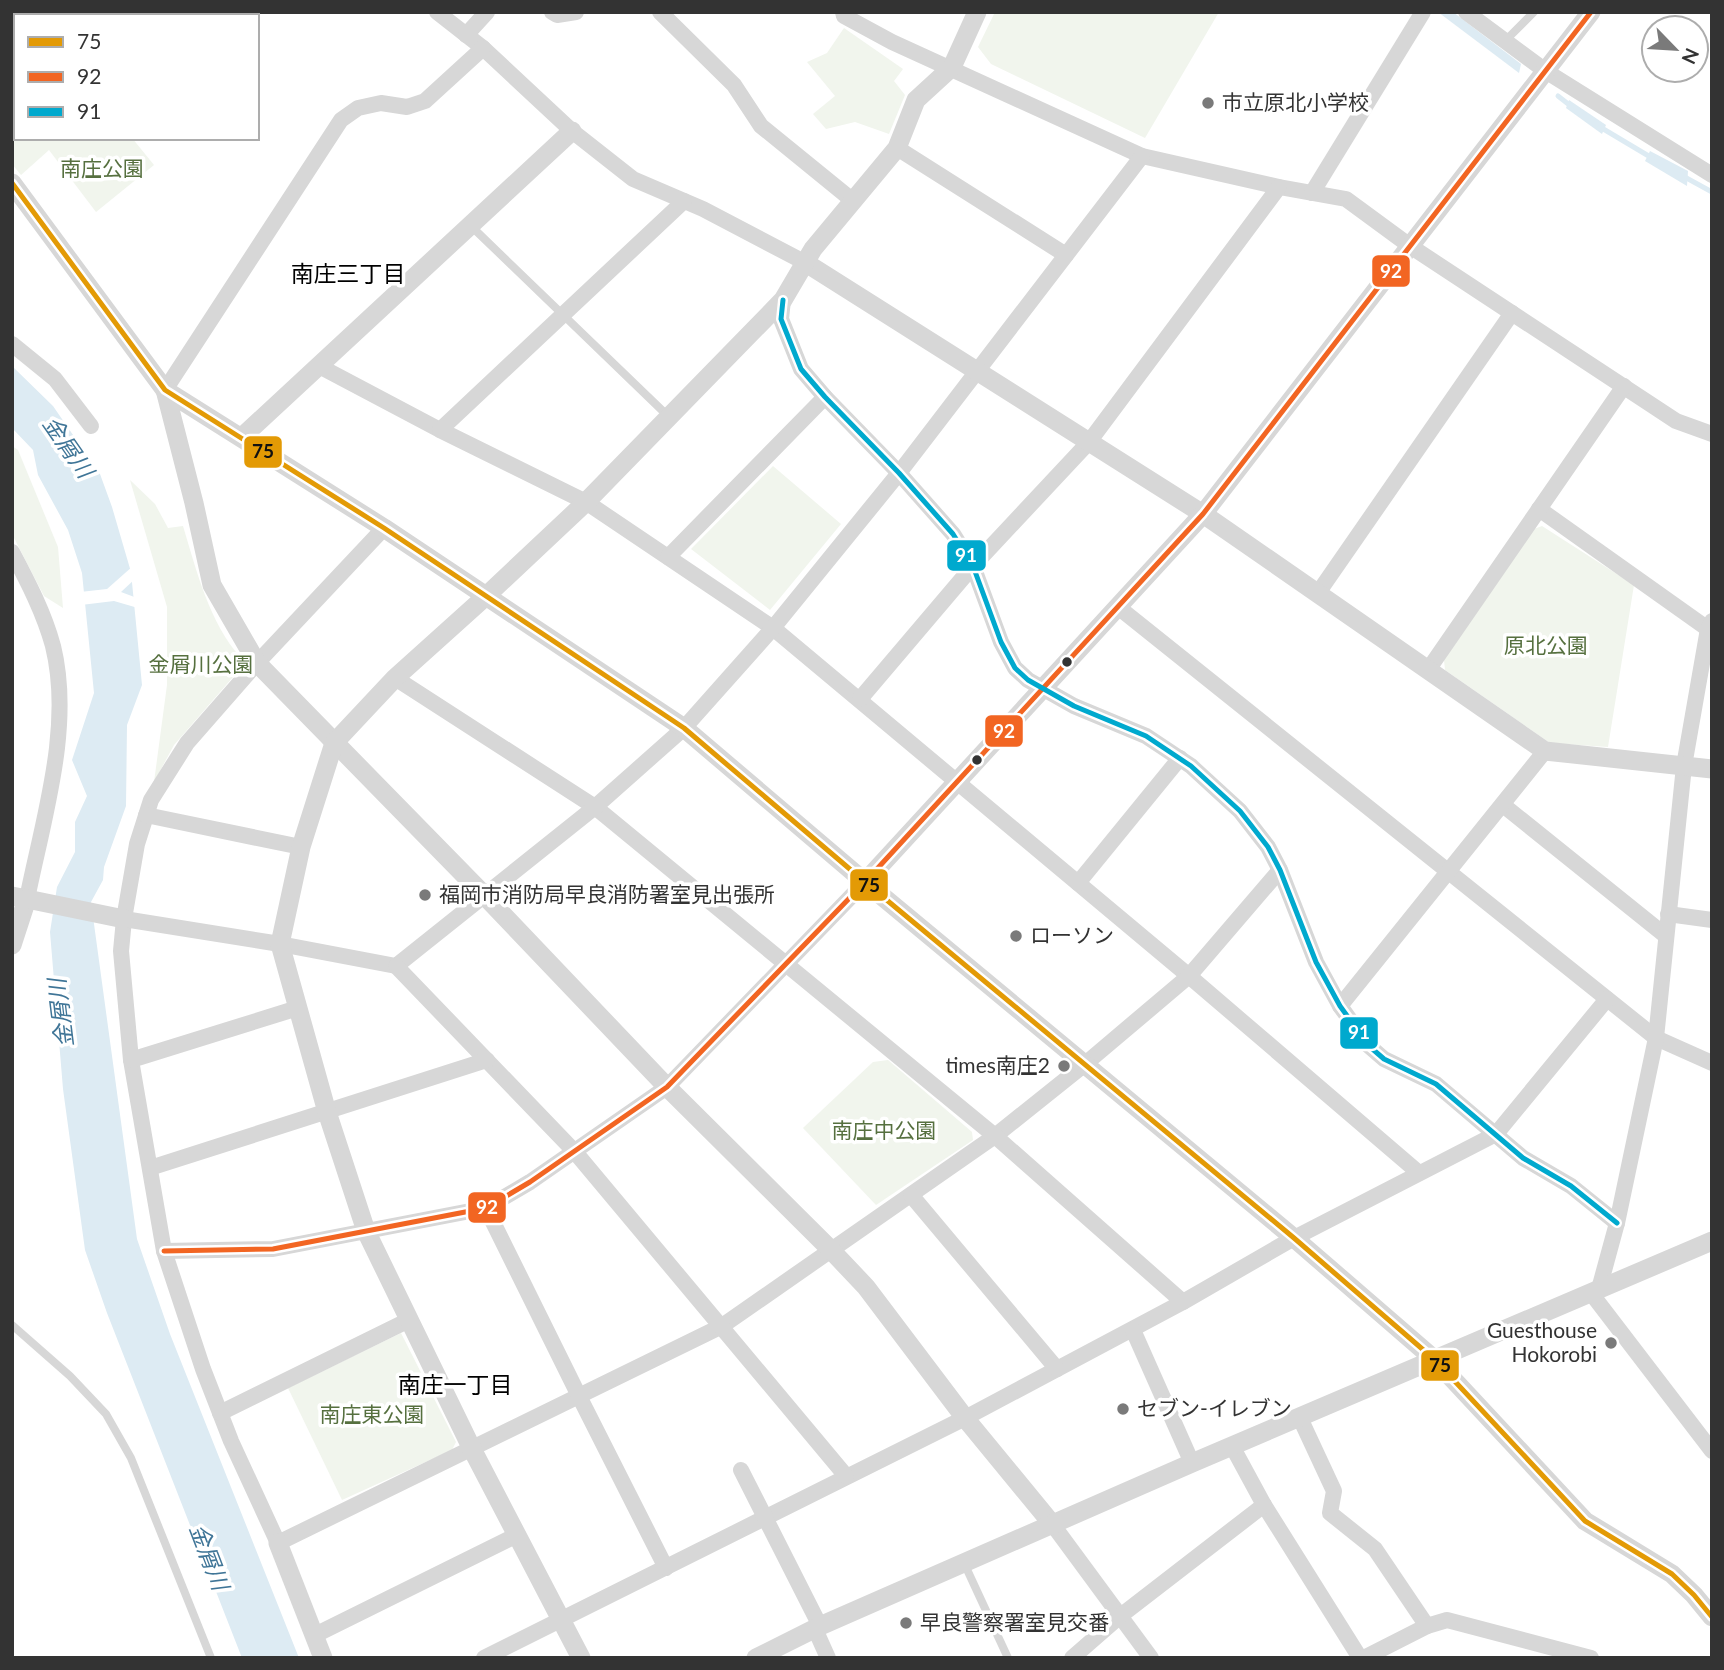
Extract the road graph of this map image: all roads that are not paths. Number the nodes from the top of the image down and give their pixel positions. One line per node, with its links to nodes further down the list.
1 (437, 12): 12 (street)
2 (487, 12): 12 (street)
3 (552, 12): 4 (street)
4 (576, 12)
5 (660, 12): 24 (street)
6 (843, 12): 15 (street)
7 (977, 12): 15 (street)
8 (1423, 12): 23 (street)
9 (1466, 12): 13 (street)
10 (1534, 12): 13 (lane)
11 (1591, 12): 16 (street)
12 (466, 35): 14 (street)
13 (1505, 41): 16 (street)
14 (483, 48): 17 (street); 37 (street)
15 (952, 68): 18 (street); 19 (street)
16 (1547, 72): 20 (street); 27 (street)
17 (572, 131): 25 (street); 26 (street)
18 (897, 148): 24 (street); 28 (street)
19 (1142, 156): 22 (street); 28 (street)
20 (1712, 176)
21 (12, 183): 37 (street)
22 (1279, 187): 23 (street); 44 (street)
23 (1312, 192): 27 (street)
24 (852, 200): 29 (street)
25 (684, 201): 29 (street); 32 (street)
26 (470, 225): 32 (lane); 34 (street)
27 (1410, 246): 31 (street); 48 (street)
28 (1066, 255): 35 (street)
29 (806, 263): 30 (street); 35 (street)
30 (783, 300): 38 (street); 39 (street)
31 (1512, 313): 36 (street); 53 (street)
32 (564, 315): 39 (lane); 41 (street)
33 (12, 344): 40 (street)
34 (319, 366): 41 (street); 43 (street)
35 (978, 371): 44 (street); 45 (street)
36 (1624, 386): 42 (street); 47 (street)
37 (165, 390): 43 (street); 58 (street)
38 (825, 397): 45 (street); 51 (street)
39 (668, 417): 46 (street)
40 (91, 426)
41 (440, 430): 46 (street)
42 (1712, 434)
43 (242, 437): 49 (street)
44 (1089, 442): 48 (street); 52 (street)
45 (900, 473): 52 (street); 57 (street)
46 (586, 502): 51 (street); 54 (street)
47 (1539, 509): 56 (street); 59 (street)
48 (1203, 514): 53 (street); 55 (street)
49 (384, 528): 54 (street); 58 (street)
50 (12, 552): 79 (street)
51 (668, 557): 57 (street)
52 (973, 566): 61 (street); 62 (street)
53 (1318, 593): 59 (street)
54 (485, 597): 60 (street); 63 (street)
55 (1118, 607): 61 (street); 75 (street)
56 (1711, 624): 67 (street)
57 (772, 628): 62 (street); 63 (street)
58 (257, 663): 64 (street); 72 (street)
59 (1428, 670): 65 (street)
60 (395, 678): 64 (street); 71 (street)
61 (1043, 689): 66 (street); 69 (street)
62 (860, 699): 69 (street)
63 (684, 728): 71 (street); 76 (street)
64 (334, 743): 73 (street); 78 (street)
65 (1545, 751): 67 (street); 70 (street)
66 (1180, 758): 74 (street); 77 (street)
67 (1684, 766): 68 (street); 80 (street)
68 (1712, 769)
69 (958, 782): 76 (street); 77 (street)
70 (1503, 805): 75 (street); 83 (street)
71 (595, 807): 78 (street); 86 (street)
72 (146, 815): 73 (street); 81 (street)
73 (301, 847): 84 (street)
74 (1280, 870): 88 (street); 90 (street)
75 (1448, 873): 89 (street); 90 (street)
76 (865, 881): 86 (street); 96 (street)
77 (1078, 883): 88 (street)
78 (485, 895): 87 (street); 97 (street)
79 (20, 897): 81 (street); 85 (street)
80 (1668, 914): 82 (street); 83 (street)
81 (124, 919): 84 (street); 93 (street)
82 (1712, 920)
83 (1665, 936): 92 (street)
84 (280, 944): 87 (street); 91 (street)
85 (12, 945)
86 (786, 964): 97 (street); 100 (street)
87 (396, 966): 94 (street)
88 (1189, 976): 96 (street); 103 (street)
89 (1607, 999): 92 (street); 99 (street)
90 (1340, 1006): 99 (street)
91 (298, 1008): 93 (street); 98 (street)
92 (1656, 1038): 95 (street); 106 (street)
93 (131, 1060): 102 (street)
94 (487, 1060): 98 (street); 101 (street)
95 (1712, 1063)
96 (1085, 1064): 100 (street); 108 (street)
97 (667, 1087): 101 (street); 110 (street)
98 (327, 1112): 102 (street); 107 (street)
99 (1496, 1134): 103 (street); 106 (street)
100 (995, 1136): 104 (street); 113 (street)
101 (575, 1152): 105 (street); 116 (street)
102 (150, 1168): 111 (street)
103 (1419, 1173): 108 (street)
104 (911, 1195): 110 (street); 119 (street)
105 (486, 1208): 107 (street); 120 (street)
106 (1618, 1223): 112 (street)
107 (366, 1231): 111 (street); 114 (street)
108 (1294, 1238): 113 (street); 118 (street)
109 (1712, 1241): 112 (street)
110 (831, 1250): 116 (street); 122 (street)
111 (164, 1251): 121 (street)
112 (1595, 1291): 118 (street); 126 (street)
113 (1183, 1302): 117 (street)
114 (409, 1320): 121 (street); 125 (street)
115 (12, 1325): 143 (lane)
116 (722, 1326): 120 (street); 129 (street)
117 (1133, 1330): 119 (street); 127 (street)
118 (1435, 1360): 123 (street); 138 (street)
119 (1057, 1369): 122 (street)
120 (579, 1396): 125 (street); 136 (street)
121 (220, 1413): 134 (street)
122 (965, 1418): 129 (street); 132 (street)
123 (1300, 1418): 124 (street); 140 (street)
124 (1232, 1446): 127 (street); 130 (street)
125 (472, 1449): 133 (street); 134 (street)
126 (1711, 1449)
127 (1192, 1463): 132 (street)
128 (741, 1470): 131 (street)
129 (846, 1476): 131 (street)
130 (1264, 1504): 137 (street); 152 (street)
131 (766, 1517): 136 (street); 141 (street)
132 (1053, 1525): 135 (street); 137 (street)
133 (517, 1535): 139 (street); 142 (street)
134 (278, 1543): 142 (street)
135 (964, 1563): 141 (street); 149 (lane)
136 (666, 1568): 139 (street)
137 (1119, 1617): 150 (street); 151 (street)
138 (1712, 1617)
139 (562, 1619): 145 (street); 146 (street)
140 (1427, 1626): 152 (street); 153 (street)
141 (817, 1628): 147 (street); 148 (street)
142 (315, 1635): 144 (street)
143 (211, 1658)
144 (323, 1658)
145 (484, 1658)
146 (581, 1658)
147 (756, 1658)
148 (828, 1658)
149 (1008, 1658)
150 (1072, 1658)
151 (1151, 1658)
152 (1362, 1658)
153 (1591, 1658)

